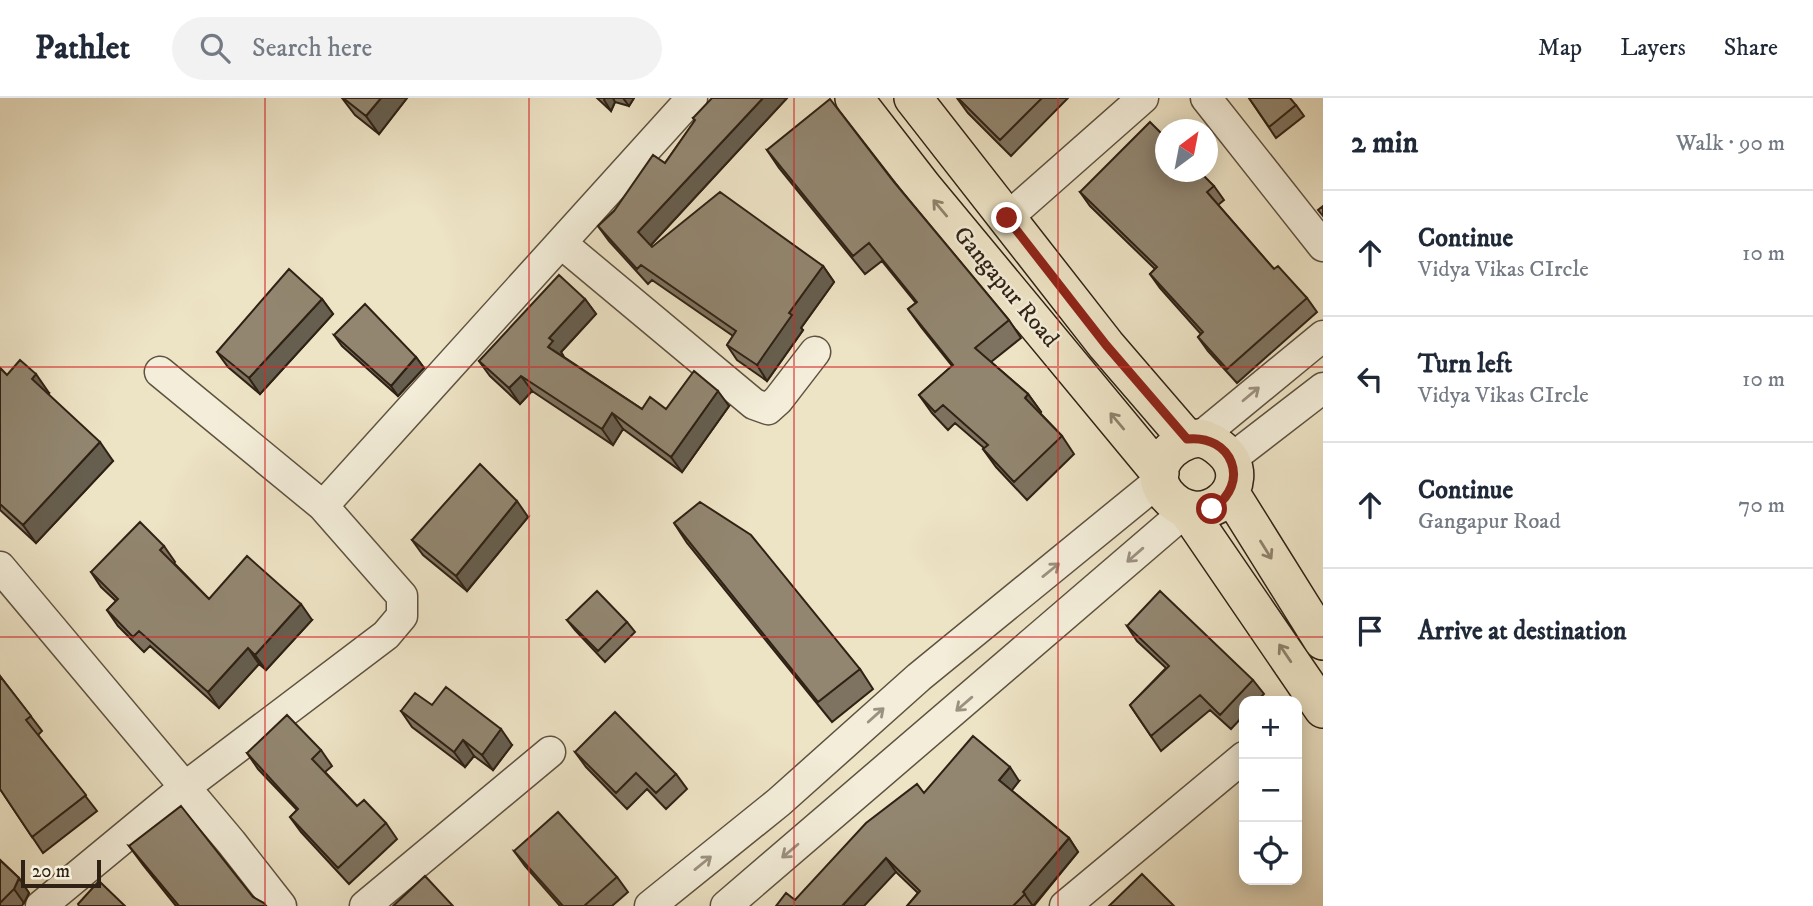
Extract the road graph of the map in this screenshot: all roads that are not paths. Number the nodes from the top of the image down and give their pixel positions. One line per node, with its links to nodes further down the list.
1 (692, 98): 7 (street)
2 (854, 98): 15 (main road, Gangapur Road, one-way to 2)
3 (913, 98): 6 (main road, Gangapur Road)
4 (1143, 98): 6 (street)
5 (1206, 98): 8 (street)
6 (1007, 218): 13 (main road, Gangapur Road)
7 (561, 243): 10 (street); 16 (street)
8 (1323, 246)
9 (1323, 336): 13 (street, one-way to 9)
10 (815, 352)
11 (160, 372): 16 (street)
12 (1323, 388): 14 (street)
13 (1193, 438): 14 (main road); 15 (main road)
14 (1231, 475): 17 (main road); 19 (main road, one-way to 19)
15 (1160, 477): 17 (main road); 27 (street, one-way to 15)
16 (323, 506): 23 (street)
17 (1187, 510): 20 (main road, one-way to 17); 28 (street, one-way to 28)
18 (0, 567): 23 (street)
19 (1323, 641)
20 (1312, 707)
21 (550, 752): 26 (street)
22 (1242, 759): 29 (street)
23 (185, 787): 24 (street); 25 (street)
24 (41, 906)
25 (281, 906)
26 (365, 906)
27 (650, 906)
28 (726, 906)
29 (1065, 906)

